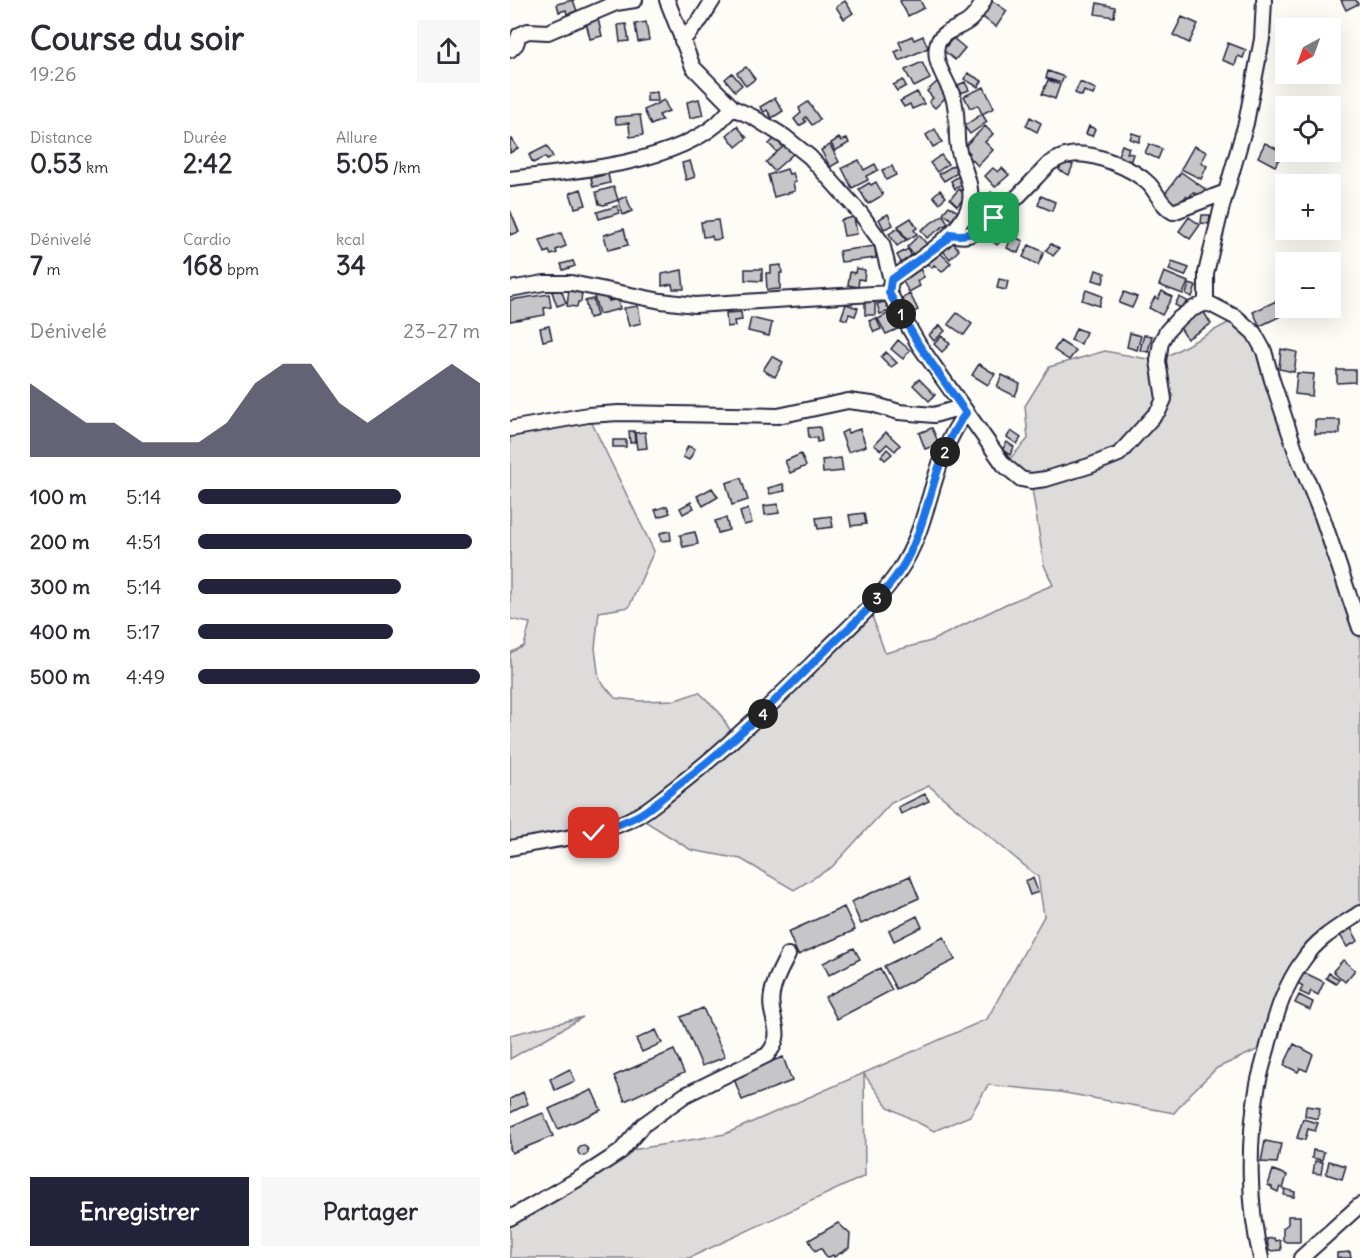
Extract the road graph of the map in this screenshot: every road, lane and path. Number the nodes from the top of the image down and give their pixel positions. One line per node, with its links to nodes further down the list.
1 (635, 0): 7 (street)
2 (667, 0): 6 (street)
3 (713, 0): 6 (street)
4 (984, 0): 11 (street)
5 (1264, 0): 10 (street)
6 (682, 41): 8 (street)
7 (510, 50)
8 (733, 108): 9 (street); 12 (street)
9 (510, 179)
10 (1226, 192): 11 (street); 14 (street)
11 (951, 234): 12 (street)
12 (890, 287): 13 (street); 15 (street)
13 (510, 289)
14 (1206, 303): 15 (street); 17 (street)
15 (964, 410): 16 (street); 18 (street)
16 (510, 429)
17 (1360, 628)
18 (510, 848)
19 (1360, 914): 23 (street)
20 (788, 955): 22 (street)
21 (1360, 1205): 24 (street)
22 (510, 1218)
23 (1261, 1258)
24 (1301, 1258)

